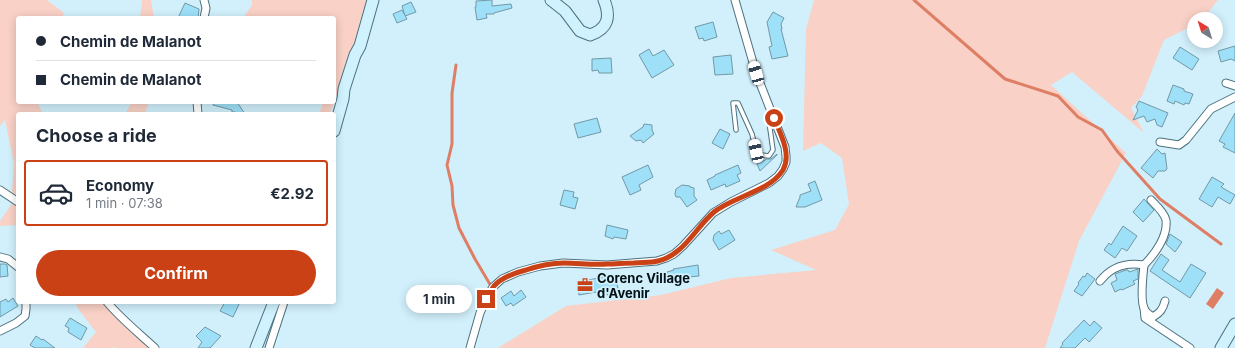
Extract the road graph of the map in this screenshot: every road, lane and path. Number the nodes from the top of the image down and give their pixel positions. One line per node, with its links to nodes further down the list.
1 (204, 0): 6 (street)
2 (373, 0): 11 (main road)
3 (551, 0): 4 (main road)
4 (604, 0)
5 (735, 0): 10 (street)
6 (204, 16)
7 (1226, 83): 8 (street)
8 (1235, 86)
9 (1235, 97): 13 (street)
10 (774, 118): 12 (lane); 33 (street)
11 (336, 124)
12 (736, 130)
13 (1160, 142)
14 (0, 190): 16 (street)
15 (1151, 200): 18 (street)
16 (16, 201)
17 (0, 257): 19 (street)
18 (1144, 264): 20 (street); 26 (street)
19 (16, 265)
20 (1100, 281)
21 (1165, 301): 26 (street)
22 (26, 304): 28 (street)
23 (108, 304): 30 (street)
24 (273, 304): 31 (main road)
25 (283, 304): 32 (street)
26 (1144, 308): 34 (street)
27 (1235, 324): 35 (main road)
28 (0, 331)
29 (1235, 334): 36 (main road)
30 (155, 348)
31 (256, 348)
32 (269, 348)
33 (470, 348)
34 (1190, 348)
35 (1221, 348)
36 (1227, 348)

